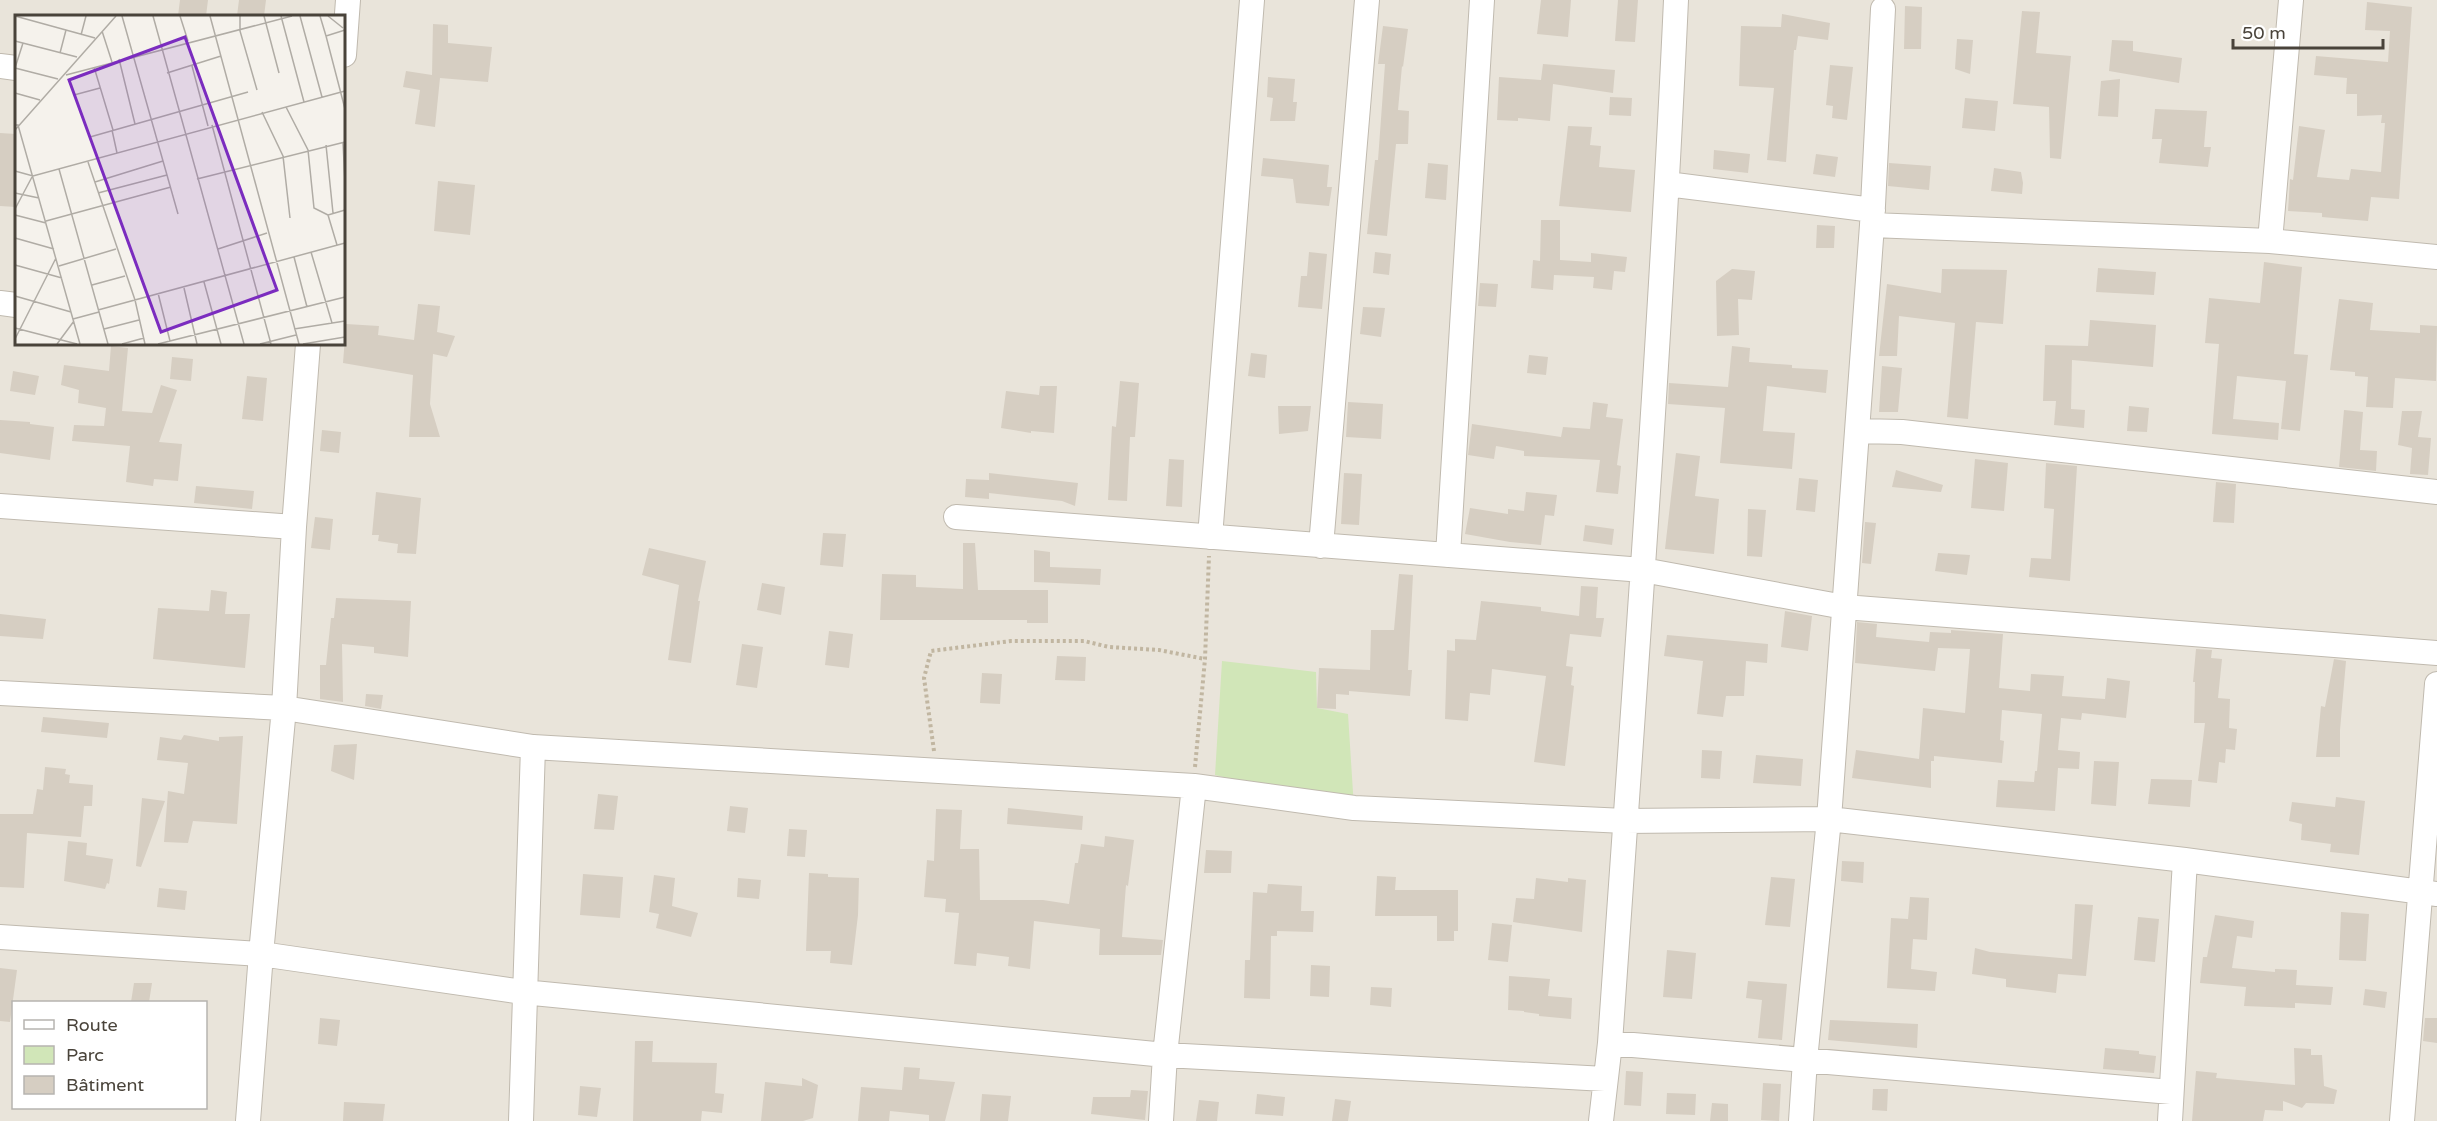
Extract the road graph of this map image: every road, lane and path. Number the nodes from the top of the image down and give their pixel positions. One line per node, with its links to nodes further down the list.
1 (348, 0): 8 (street)
2 (1252, 0): 23 (street)
3 (1367, 0): 24 (street)
4 (1482, 0): 25 (street)
5 (1676, 0): 11 (street)
6 (2290, 0): 13 (street)
7 (1882, 9): 12 (street)
8 (345, 41)
9 (0, 66): 10 (street)
10 (15, 68)
11 (1667, 184): 12 (street); 26 (street)
12 (1873, 217): 13 (street); 18 (street)
13 (2270, 241): 14 (street)
14 (2437, 257)
15 (0, 303): 16 (street)
16 (15, 305)
17 (308, 345): 22 (street)
18 (1857, 431): 19 (street); 27 (street)
19 (2437, 492)
20 (0, 506): 22 (street)
21 (956, 517): 23 (street)
22 (294, 527): 32 (street)
23 (1210, 537): 24 (street); 29 (path)
24 (1321, 546): 25 (street)
25 (1448, 555): 26 (street)
26 (1643, 570): 27 (street); 37 (street)
27 (1844, 608): 28 (street); 36 (street)
28 (2437, 653)
29 (1205, 659): 34 (path); 35 (path)
30 (2437, 684): 39 (street)
31 (0, 693): 32 (street)
32 (284, 708): 33 (street); 41 (street)
33 (532, 747): 34 (street); 42 (street)
34 (937, 770): 35 (street)
35 (1194, 786): 37 (street); 44 (street)
36 (1829, 819): 37 (street); 38 (street); 45 (street)
37 (1625, 821): 43 (street)
38 (2185, 860): 39 (street); 47 (street)
39 (2428, 893): 54 (street)
40 (0, 937): 41 (street)
41 (261, 954): 42 (street); 48 (street)
42 (524, 992): 44 (street); 49 (street)
43 (1610, 1043): 45 (street); 46 (street)
44 (1165, 1055): 46 (street); 50 (street)
45 (1805, 1060): 47 (street); 52 (street)
46 (1605, 1079): 51 (street)
47 (2171, 1092): 53 (street)
48 (248, 1121)
49 (521, 1121)
50 (1161, 1121)
51 (1601, 1121)
52 (1802, 1121)
53 (2170, 1121)
54 (2402, 1121)

